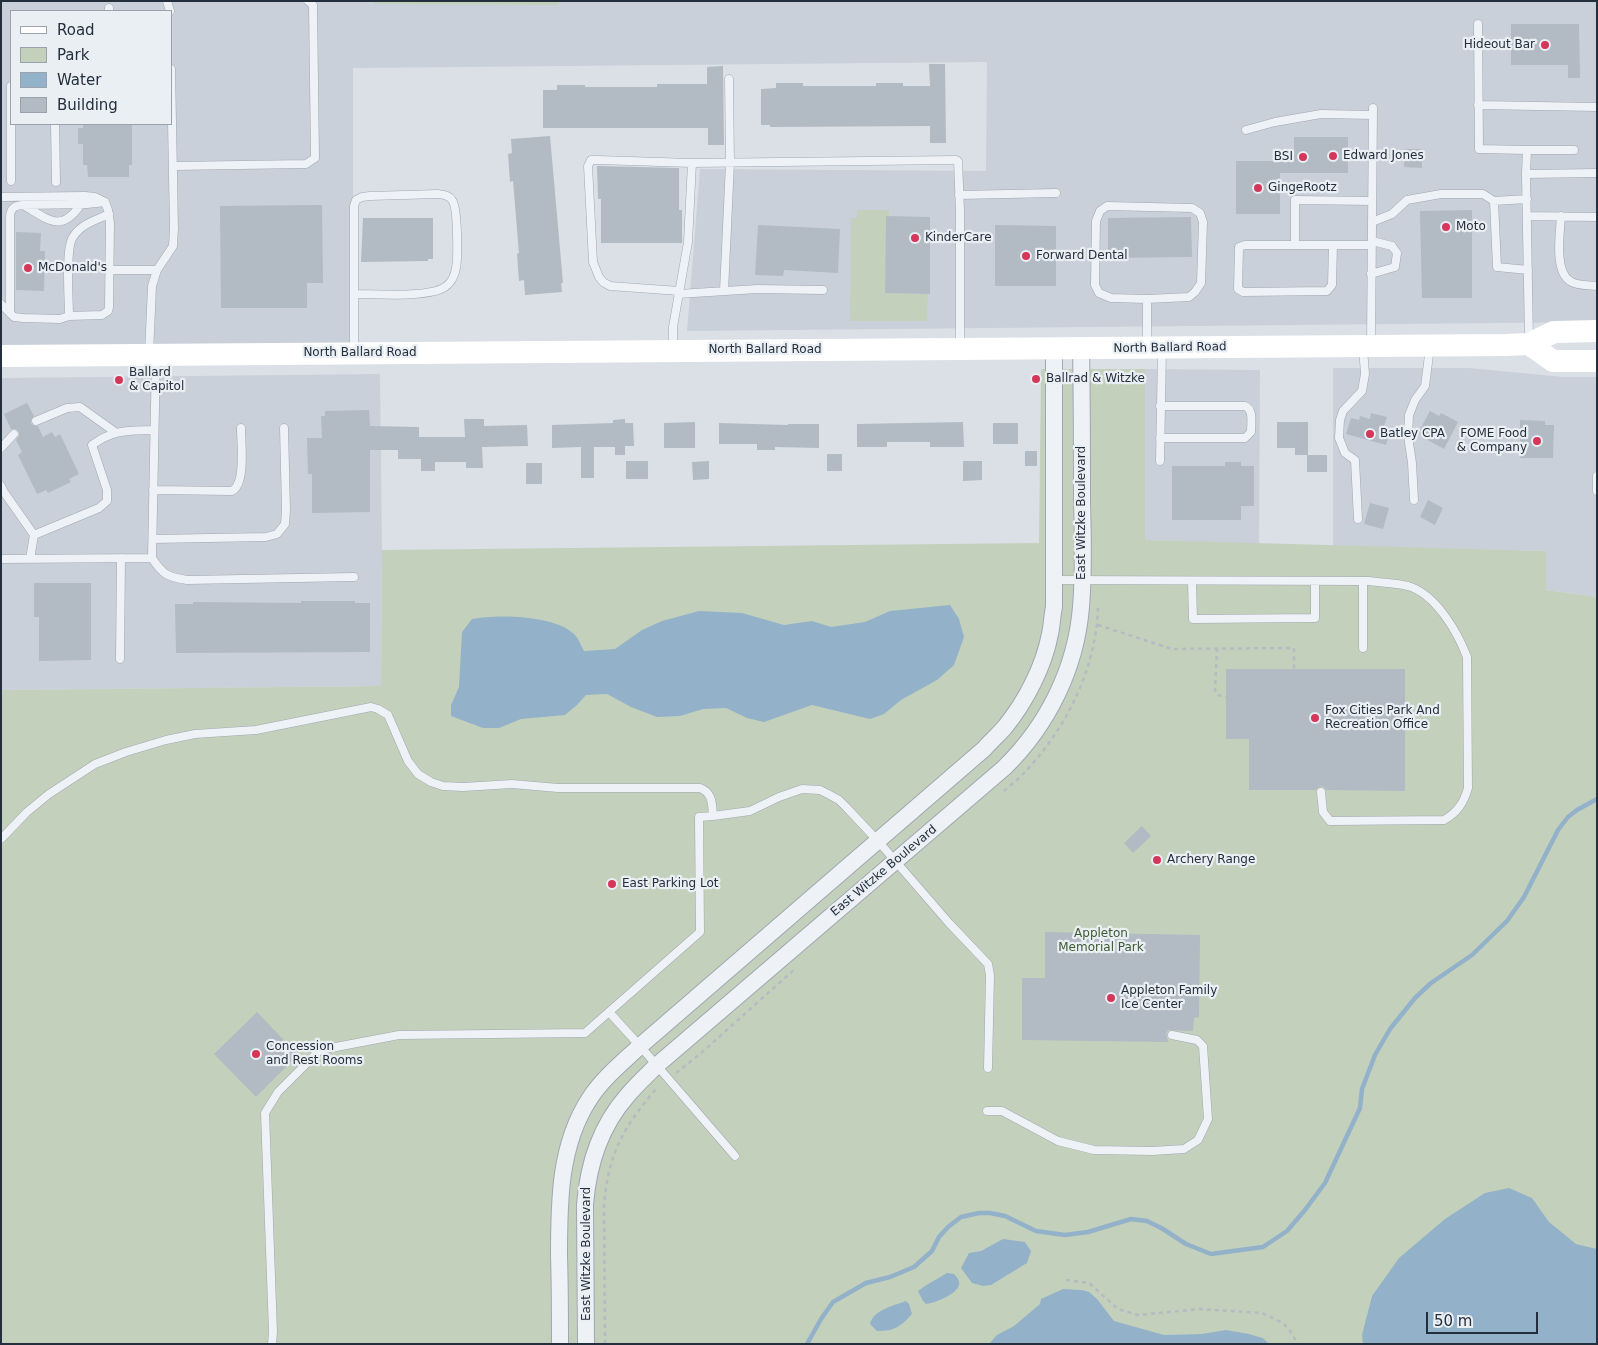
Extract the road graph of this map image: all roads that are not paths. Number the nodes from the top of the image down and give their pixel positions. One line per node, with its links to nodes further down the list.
1 (308, 1): 14 (lane)
2 (1478, 24): 4 (lane)
3 (729, 79): 13 (lane)
4 (1478, 105): 5 (lane); 10 (lane)
5 (1597, 107)
6 (172, 118): 14 (lane)
7 (11, 125): 17 (lane)
8 (55, 125): 18 (lane)
9 (1246, 130): 23 (lane)
10 (1527, 150): 11 (lane); 16 (lane)
11 (1574, 150)
12 (692, 163): 13 (lane); 43 (lane); 43 (lane)
13 (730, 163): 20 (lane); 42 (lane)
14 (173, 166): 37 (lane)
15 (1597, 173): 16 (lane)
16 (1526, 174): 22 (lane)
17 (11, 181)
18 (56, 182)
19 (1056, 193): 20 (lane)
20 (959, 195): 54 (lane)
21 (1, 198): 25 (lane)
22 (1527, 199): 24 (lane); 29 (lane)
23 (1372, 201): 32 (lane); 34 (lane)
24 (1494, 201): 32 (lane); 38 (lane)
25 (105, 202): 26 (lane); 28 (lane)
26 (81, 204): 27 (lane); 27 (lane)
27 (23, 205): 47 (lane)
28 (109, 214): 36 (lane); 48 (lane)
29 (1527, 216): 30 (lane); 38 (lane)
30 (1561, 216): 31 (lane); 40 (lane)
31 (1597, 217)
32 (1372, 222): 33 (lane)
33 (1372, 243): 35 (lane); 39 (lane); 39 (lane)
34 (1295, 245): 35 (lane); 35 (lane)
35 (1333, 245)
36 (110, 270): 37 (lane); 48 (lane)
37 (157, 270): 59 (lane)
38 (1528, 270): 50 (lane)
39 (1371, 274): 52 (lane)
40 (1597, 286)
41 (823, 290): 42 (lane)
42 (724, 291): 43 (lane)
43 (679, 292): 57 (lane)
44 (354, 294): 44 (lane); 58 (lane)
45 (1147, 300): 45 (lane); 53 (lane)
46 (1, 304): 47 (lane)
47 (10, 313): 48 (lane)
48 (69, 316)
49 (1597, 331): 50 (main road, North Ballard Road)
50 (1529, 344): 51 (main road, North Ballard Road); 61 (main road)
51 (1430, 345): 52 (main road, North Ballard Road); 76 (lane)
52 (1367, 346): 53 (main road, North Ballard Road); 77 (lane)
53 (1155, 348): 56 (main road, North Ballard Road); 62 (lane)
54 (960, 349): 55 (main road, North Ballard Road); 57 (main road, North Ballard Road)
55 (1054, 349): 56 (main road, North Ballard Road); 85 (street, East Witzke Boulevard)
56 (1081, 349): 86 (street, East Witzke Boulevard)
57 (674, 351): 58 (main road, North Ballard Road)
58 (354, 353): 59 (main road, North Ballard Road)
59 (152, 354): 60 (main road, North Ballard Road); 66 (lane)
60 (1, 356)
61 (1597, 361)
62 (1160, 406): 69 (lane); 69 (lane)
63 (36, 421): 67 (lane)
64 (241, 428): 74 (lane)
65 (284, 428): 79 (lane)
66 (154, 430): 67 (lane); 74 (lane)
67 (115, 432): 78 (lane)
68 (14, 434): 70 (lane)
69 (1160, 438): 71 (lane)
70 (1, 448)
71 (1160, 461)
72 (1596, 476): 75 (lane)
73 (1, 486): 78 (lane)
74 (154, 490): 79 (lane)
75 (1597, 490)
76 (1414, 500)
77 (1358, 519)
78 (34, 535): 83 (lane)
79 (153, 538): 81 (lane)
80 (121, 558): 81 (lane); 83 (lane); 91 (lane)
81 (152, 558): 84 (lane)
82 (1, 559): 83 (lane)
83 (30, 559)
84 (354, 577)
85 (1054, 580): 86 (lane); 95 (street, East Witzke Boulevard)
86 (1082, 580): 87 (lane); 96 (street, East Witzke Boulevard)
87 (1192, 581): 88 (lane); 88 (lane)
88 (1315, 581): 89 (lane)
89 (1362, 581): 90 (lane); 92 (lane)
90 (1362, 648)
91 (120, 659)
92 (1321, 792)
93 (713, 816): 94 (lane); 95 (lane); 97 (lane)
94 (1, 839)
95 (878, 841): 96 (lane); 99 (street, East Witzke Boulevard)
96 (895, 861): 100 (street, East Witzke Boulevard); 101 (lane)
97 (609, 1012): 99 (lane); 104 (lane)
98 (1172, 1036): 102 (lane)
99 (640, 1046): 100 (lane); 105 (street, East Witzke Boulevard)
100 (656, 1066): 103 (lane); 106 (street, East Witzke Boulevard)
101 (988, 1068)
102 (987, 1111)
103 (735, 1156)
104 (272, 1344)
105 (560, 1344)
106 (586, 1344)

